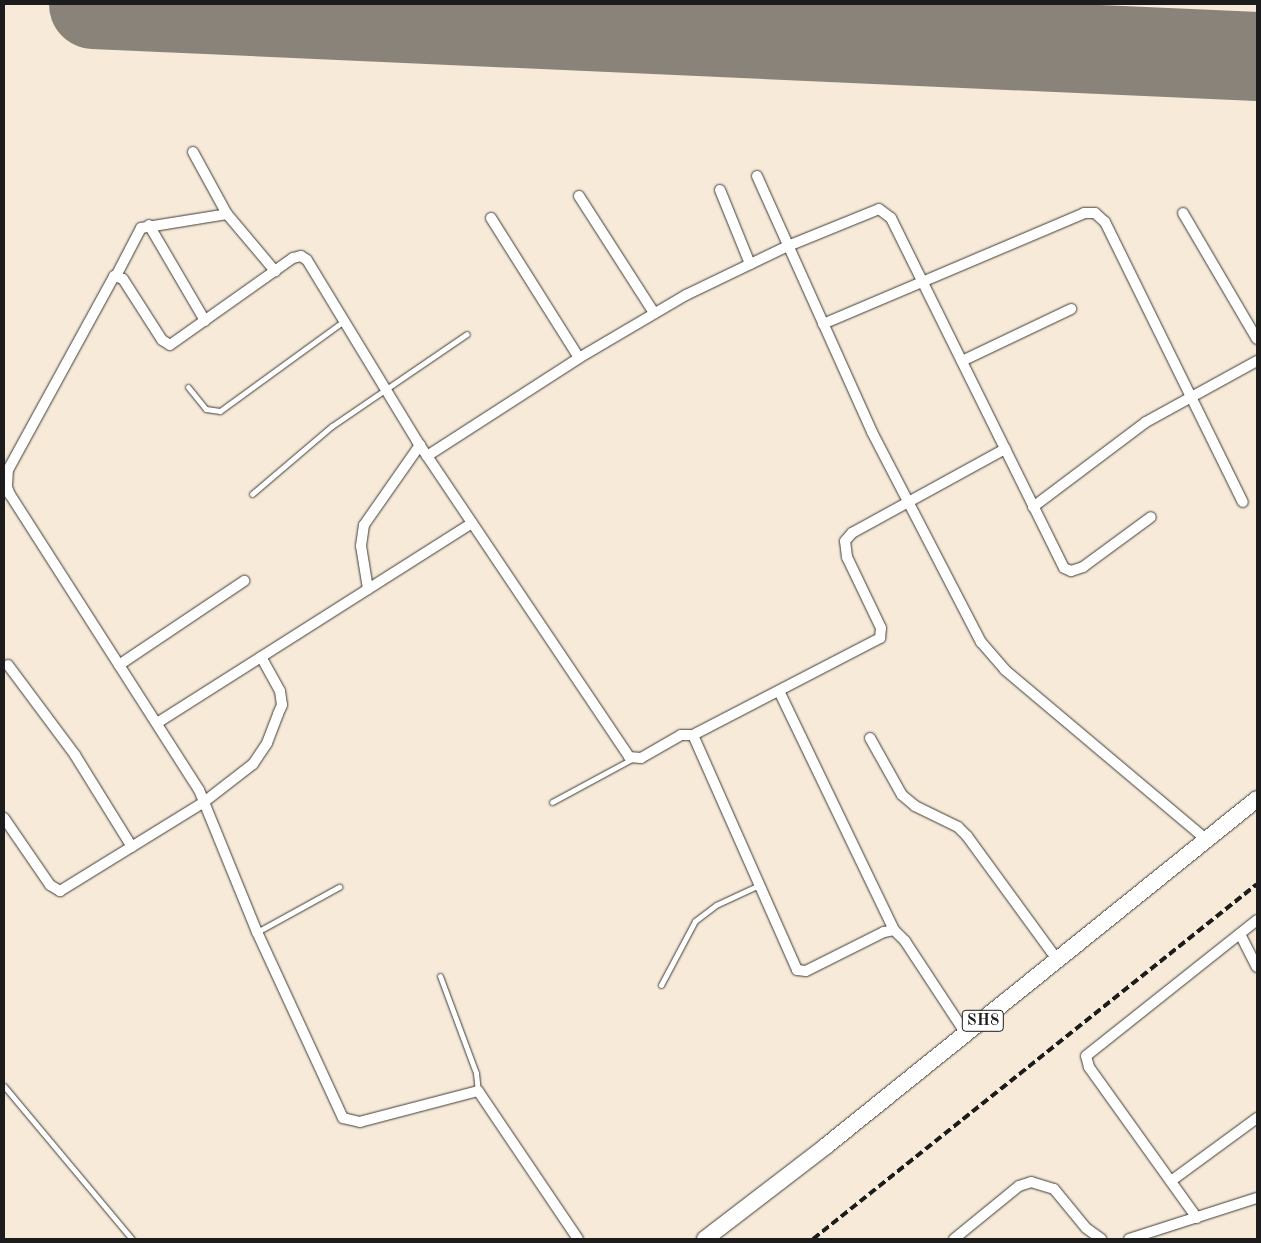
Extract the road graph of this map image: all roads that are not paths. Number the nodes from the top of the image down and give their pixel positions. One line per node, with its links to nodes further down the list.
1 (193, 152): 6 (street)
2 (757, 176): 9 (street)
3 (720, 190): 10 (street)
4 (579, 196): 15 (street)
5 (1183, 213): 20 (street)
6 (227, 214): 8 (street); 11 (street)
7 (491, 218): 21 (street)
8 (149, 225): 12 (street); 16 (street)
9 (788, 246): 10 (street); 13 (street); 18 (street)
10 (750, 264): 15 (street)
11 (275, 272): 16 (street); 17 (street)
12 (116, 276): 16 (street); 30 (street)
13 (923, 282): 18 (street); 22 (street); 26 (street)
14 (1070, 309): 22 (street)
15 (654, 313): 21 (street)
16 (205, 321)
17 (344, 321): 24 (lane); 25 (street)
18 (824, 324): 34 (street)
19 (467, 334): 25 (lane)
20 (1257, 339)
21 (579, 358): 29 (street)
22 (962, 361): 28 (street)
23 (1257, 361): 26 (street)
24 (188, 387)
25 (386, 390): 27 (street); 31 (lane)
26 (1189, 398): 33 (street); 35 (street)
27 (420, 445): 29 (street); 39 (street)
28 (1005, 449): 34 (street); 35 (street)
29 (427, 456): 37 (street)
30 (6, 467): 32 (street)
31 (252, 494)
32 (7, 498): 42 (street)
33 (1243, 502)
34 (908, 503): 43 (street); 52 (street)
35 (1033, 507): 36 (street)
36 (1151, 516)
37 (472, 523): 39 (street); 47 (street)
38 (244, 581): 42 (street)
39 (368, 589): 40 (street)
40 (261, 657): 44 (street); 49 (street)
41 (8, 665): 53 (street)
42 (119, 665): 44 (street)
43 (779, 691): 45 (street); 57 (street)
44 (157, 723): 49 (street)
45 (693, 735): 47 (street); 54 (street)
46 (870, 738): 60 (street)
47 (632, 759): 50 (lane)
48 (1257, 799): 52 (main road, SH8)
49 (204, 802): 53 (street); 58 (street)
50 (552, 802)
51 (4, 818): 53 (street)
52 (1206, 840): 60 (main road, SH8)
53 (132, 847)
54 (759, 885): 57 (street); 63 (lane)
55 (339, 886): 58 (lane)
56 (1257, 920): 59 (street)
57 (894, 930): 64 (street)
58 (257, 932): 66 (street)
59 (1240, 934): 61 (street); 68 (street)
60 (1058, 961): 64 (main road, SH8)
61 (1257, 967)
62 (440, 976): 66 (lane)
63 (661, 985)
64 (966, 1034): 74 (main road, SH8)
65 (4, 1086): 72 (lane)
66 (478, 1091): 73 (street)
67 (1257, 1118): 68 (street)
68 (1171, 1181): 70 (street)
69 (1257, 1198): 70 (street)
70 (1197, 1218): 76 (street)
71 (957, 1238): 75 (street)
72 (132, 1239)
73 (578, 1239)
74 (705, 1239)
75 (1101, 1239)
76 (1132, 1239)

